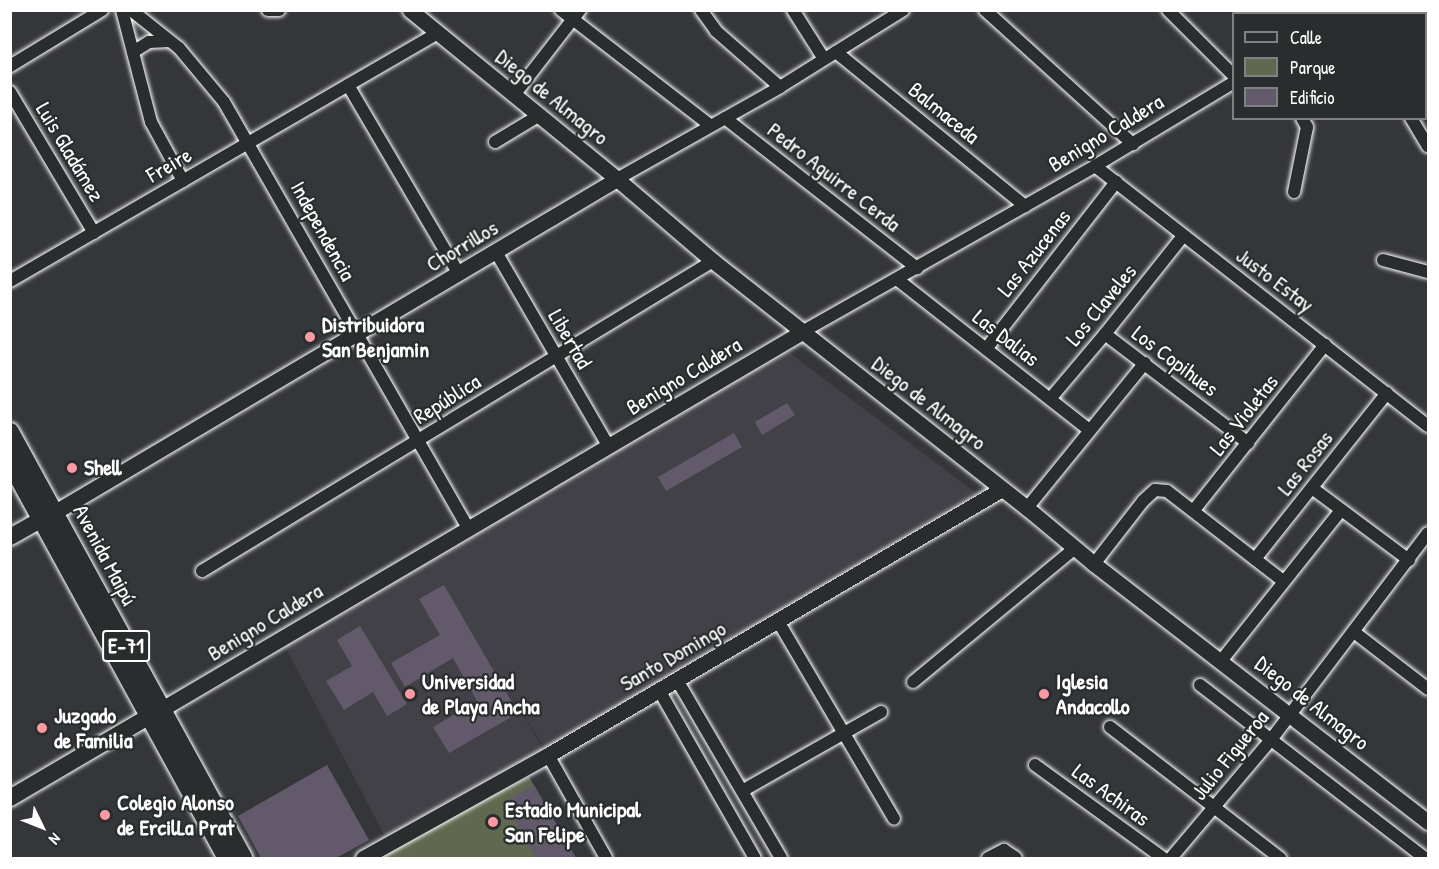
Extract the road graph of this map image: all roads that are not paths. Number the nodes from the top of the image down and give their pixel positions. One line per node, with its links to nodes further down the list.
1 (102, 10): 20 (street)
2 (122, 10): 17 (street)
3 (131, 10): 16 (street, Independencia)
4 (268, 10): 5 (street)
5 (279, 10)
6 (410, 10): 15 (street, Diego de Almagro)
7 (561, 10): 13 (street)
8 (701, 10): 24 (street)
9 (793, 10): 19 (street)
10 (903, 10): 14 (street, Chorrillos)
11 (985, 10): 34 (street)
12 (1168, 10): 21 (street)
13 (577, 15): 26 (street); 31 (street)
14 (882, 16): 18 (street, Chorrillos)
15 (437, 33): 23 (street, Freire); 26 (street, Diego de Almagro)
16 (169, 41): 17 (street); 33 (street, Independencia)
17 (133, 52): 38 (street)
18 (836, 52): 19 (street, Chorrillos); 41 (street, Balmaceda)
19 (824, 59): 24 (street, Chorrillos)
20 (10, 66)
21 (1232, 75)
22 (1232, 83): 34 (street, Benigno Caldera)
23 (348, 85): 33 (street, Freire); 49 (street)
24 (780, 87): 28 (street, Chorrillos)
25 (10, 92): 42 (street, Luis Gladámez)
26 (514, 94): 27 (street, Diego de Almagro)
27 (540, 115): 32 (street); 37 (street, Diego de Almagro)
28 (725, 118): 31 (street, Chorrillos); 47 (street, Pedro Aguirre Cerda)
29 (1303, 120): 40 (street)
30 (1412, 120): 35 (street)
31 (710, 125): 37 (street, Chorrillos)
32 (495, 142)
33 (249, 143): 38 (street, Freire); 53 (street, Independencia)
34 (1133, 144): 36 (street, Benigno Caldera)
35 (1428, 146)
36 (1095, 166): 39 (street, Justo Estay); 41 (street, Benigno Caldera)
37 (618, 179): 44 (street, Chorrillos); 46 (street, Diego de Almagro)
38 (183, 181): 42 (street, Freire)
39 (1116, 182): 43 (street, Justo Estay); 56 (street, Las Azucenas)
40 (1294, 192)
41 (1025, 206): 47 (street, Benigno Caldera)
42 (94, 233): 51 (street, Freire)
43 (1183, 236): 54 (street, Los Claveles); 55 (street, Justo Estay)
44 (496, 252): 49 (street, Chorrillos); 57 (street, Libertad)
45 (1383, 260): 48 (street)
46 (713, 261): 52 (street, Diego de Almagro); 57 (street, República)
47 (917, 268): 50 (street, Benigno Caldera)
48 (1428, 272)
49 (459, 274): 53 (street, Chorrillos)
50 (898, 280): 52 (street, Benigno Caldera); 56 (street, Las Dalias)
51 (10, 281)
52 (802, 332): 66 (street, Benigno Caldera); 69 (street, Diego de Almagro)
53 (356, 334): 64 (street, Independencia); 73 (street, Chorrillos)
54 (1105, 334): 58 (street, Los Copihues); 60 (street, Los Claveles)
55 (1325, 345): 59 (street, Justo Estay); 65 (street, Las Violetas)
56 (986, 349): 60 (street, Las Dalias)
57 (556, 356): 64 (street, República); 66 (street, Libertad)
58 (1145, 363): 62 (street); 65 (street, Los Copihues)
59 (1387, 393): 61 (street, Justo Estay); 68 (street, Las Rosas)
60 (1050, 399): 62 (street, Las Dalias)
61 (1428, 426)
62 (1088, 429): 70 (street)
63 (10, 432): 73 (main road, Avenida Maipú / E-71)
64 (419, 442): 74 (street, Independencia); 81 (street, República)
65 (1248, 443): 71 (street, Las Violetas)
66 (609, 447): 74 (street, Benigno Caldera)
67 (10, 462): 73 (main road, Avenida Maipú / E-71)
68 (1312, 488): 72 (street); 78 (street, Las Rosas)
69 (1002, 489): 70 (street, Diego de Almagro); 83 (street, Santo Domingo)
70 (1027, 508): 77 (street, Diego de Almagro)
71 (1194, 510): 78 (street); 80 (street)
72 (1341, 510): 79 (street); 82 (street)
73 (49, 516): 76 (main road); 92 (main road, Avenida Maipú / E-71)
74 (468, 528): 92 (street, Benigno Caldera)
75 (1428, 533): 79 (street, Julio Figueroa)
76 (10, 537)
77 (1075, 548): 80 (street, Diego de Almagro); 87 (street)
78 (1255, 559): 82 (street)
79 (1408, 560): 84 (street, Julio Figueroa)
80 (1094, 564): 85 (street, Diego de Almagro)
81 (202, 571)
82 (1283, 581): 85 (street)
83 (778, 621): 86 (street, Santo Domingo); 95 (street)
84 (1354, 632): 88 (street); 93 (street, Julio Figueroa)
85 (1221, 661): 93 (street, Diego de Almagro)
86 (677, 680): 90 (street, Santo Domingo); 99 (street)
87 (913, 682)
88 (1427, 684)
89 (1200, 685): 96 (street)
90 (659, 690): 97 (street, Santo Domingo); 109 (street)
91 (881, 712): 95 (street)
92 (154, 713): 100 (main road); 105 (main road, Avenida Maipú / E-71); 106 (main road, Avenida Maipú / E-71)
93 (1290, 714): 96 (street, Julio Figueroa); 103 (street, Diego de Almagro)
94 (1110, 727): 101 (street)
95 (843, 734): 99 (street); 102 (street)
96 (1270, 741): 101 (street, Julio Figueroa); 104 (street)
97 (548, 755): 107 (street, Santo Domingo); 108 (street)
98 (1035, 765): 113 (street, Las Achiras)
99 (742, 791): 110 (street)
100 (10, 798)
101 (1215, 809): 114 (street, Julio Figueroa); 115 (street)
102 (894, 819)
103 (1428, 822)
104 (1417, 856)
105 (227, 858)
106 (243, 858)
107 (363, 858)
108 (606, 858)
109 (755, 858)
110 (781, 858)
111 (988, 858): 112 (street)
112 (1016, 858)
113 (1163, 858)
114 (1172, 858)
115 (1280, 858)

